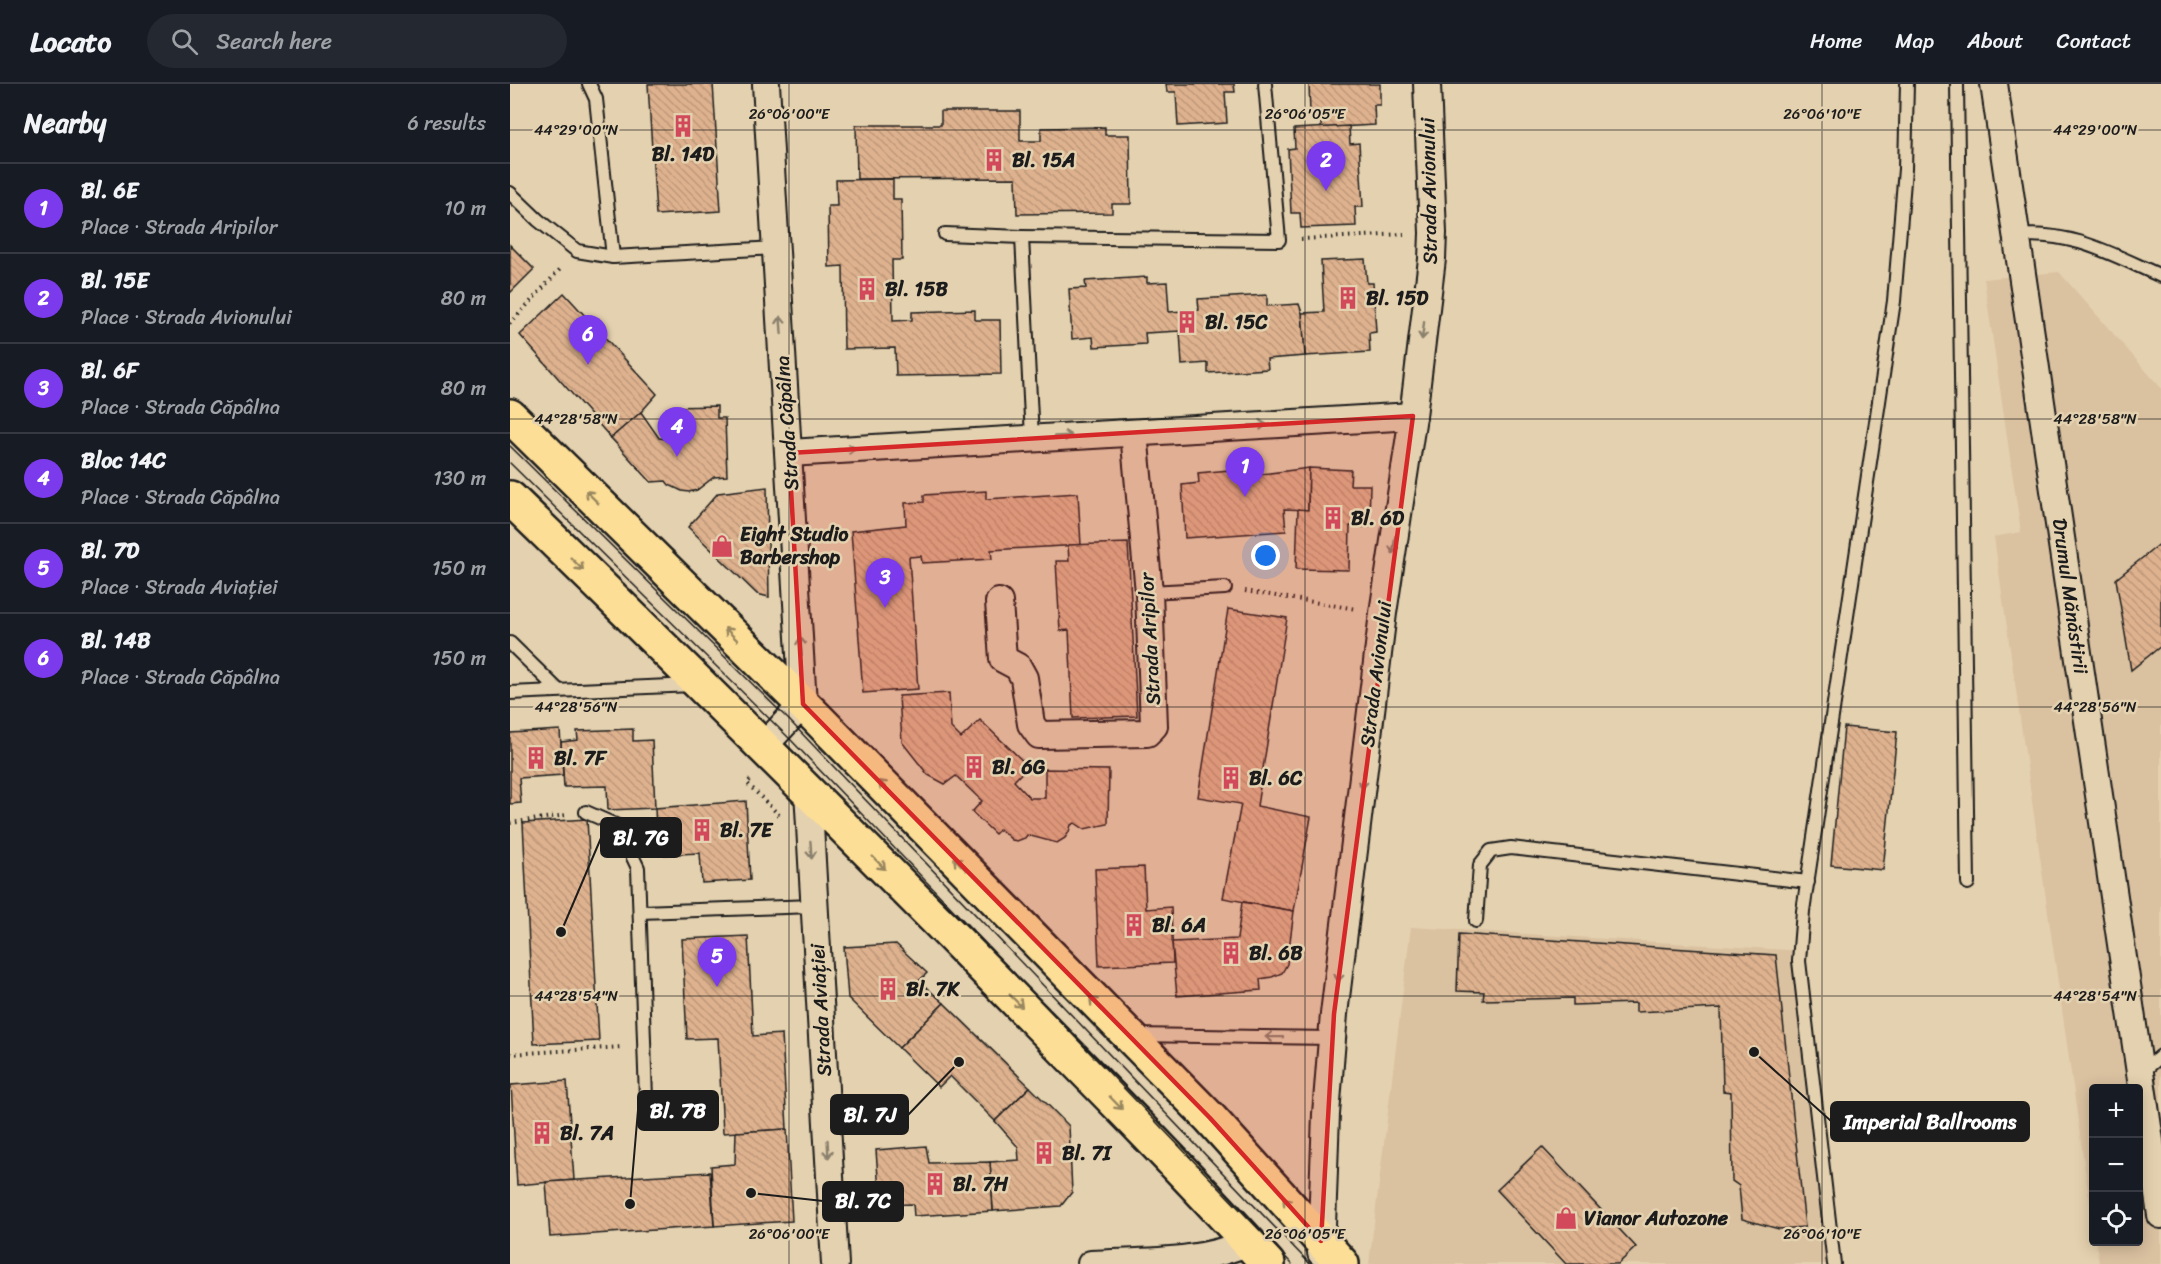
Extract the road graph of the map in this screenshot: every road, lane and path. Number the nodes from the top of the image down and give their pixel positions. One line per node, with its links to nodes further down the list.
1 (589, 84): 16 (lane)
2 (766, 84): 14 (street, Strada Căpâlna)
3 (1265, 84): 13 (lane)
4 (1427, 84): 9 (street, Strada Avionului)
5 (1906, 84): 39 (lane)
6 (1957, 84): 40 (lane)
7 (1994, 84): 11 (street, Drumul Mănăstirii)
8 (510, 193): 15 (lane)
9 (1433, 233): 13 (path); 20 (street, Strada Avionului, one-way to 20)
10 (945, 234): 12 (lane)
11 (2016, 236): 17 (lane); 49 (street, Drumul Mănăstirii)
12 (1023, 237): 13 (lane); 22 (lane)
13 (1279, 240)
14 (776, 248): 16 (lane); 23 (street, Strada Căpâlna, one-way to 14)
15 (578, 251): 16 (lane); 18 (path)
16 (613, 257)
17 (2161, 276)
18 (510, 324)
19 (510, 416): 33 (main road, one-way to 19)
20 (1413, 416): 21 (street, one-way to 20); 28 (street, Strada Avionului, one-way to 28)
21 (1134, 432): 22 (street, one-way to 21); 26 (street, Strada Aripilor)
22 (1032, 438): 23 (street, one-way to 22)
23 (789, 453): 33 (street, Strada Căpâlna, one-way to 23)
24 (510, 498): 30 (main road, one-way to 30)
25 (1225, 588): 26 (lane); 28 (path)
26 (1149, 592): 27 (street, Strada Aripilor)
27 (999, 602)
28 (1383, 613): 45 (street, Strada Avionului, one-way to 45)
29 (510, 643): 31 (lane)
30 (700, 685): 31 (lane); 34 (main road)
31 (558, 690): 32 (lane)
32 (510, 693)
33 (803, 704): 34 (street); 44 (main road, one-way to 33)
34 (759, 761): 35 (main road); 38 (path)
35 (808, 791): 38 (street, Strada Aviației); 52 (main road, one-way to 52)
36 (586, 812): 37 (path); 42 (lane)
37 (510, 823)
38 (811, 848): 41 (street, Strada Aviației, one-way to 41)
39 (1808, 882): 43 (lane); 57 (lane)
40 (1968, 883)
41 (815, 906): 42 (lane); 55 (street, Strada Aviației, one-way to 55)
42 (640, 912): 46 (lane)
43 (1476, 921)
44 (1127, 1035): 45 (lane, one-way to 44); 53 (main road, one-way to 44)
45 (1332, 1038): 53 (street, Strada Avionului)
46 (644, 1046): 47 (path); 50 (lane)
47 (510, 1054)
48 (2161, 1056): 49 (lane)
49 (2141, 1073): 51 (street, Drumul Mănăstirii)
50 (646, 1098)
51 (2161, 1215)
52 (1258, 1253): 54 (street)
53 (1328, 1256)
54 (1126, 1263): 56 (street)
55 (835, 1264)
56 (1091, 1264)
57 (1834, 1264)

